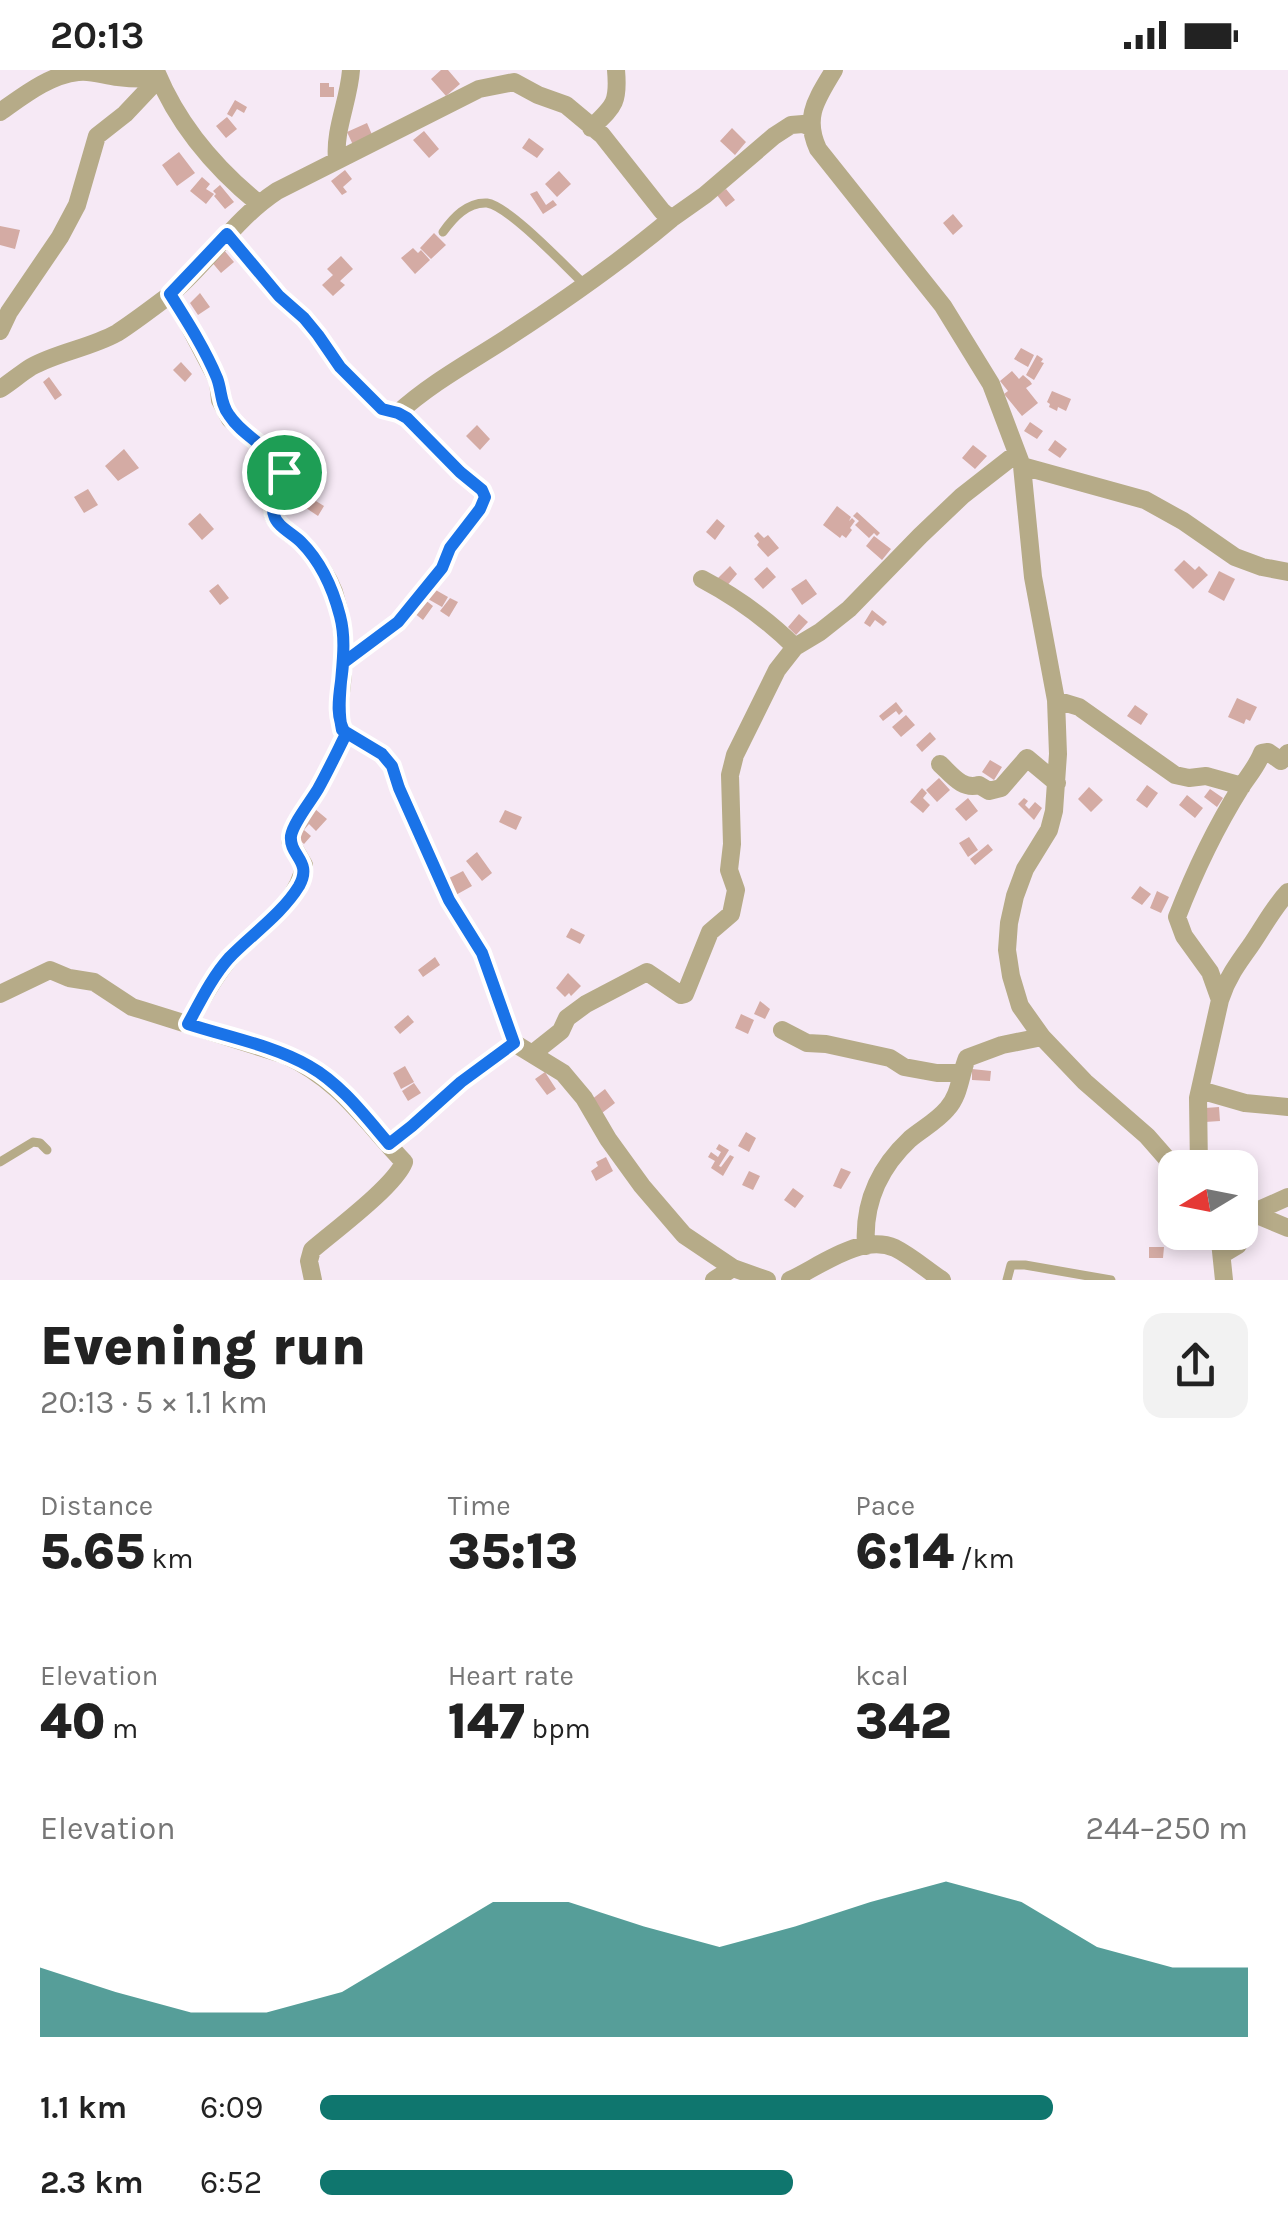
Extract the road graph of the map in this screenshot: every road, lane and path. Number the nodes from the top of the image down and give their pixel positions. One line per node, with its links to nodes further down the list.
1 (351, 70): 8 (street)
2 (616, 70): 7 (street)
3 (834, 70): 6 (street)
4 (157, 74): 5 (street); 9 (street); 15 (street)
5 (0, 112)
6 (810, 127): 10 (street); 18 (street)
7 (592, 128): 8 (street); 10 (street)
8 (337, 159): 9 (street)
9 (258, 203): 12 (street)
10 (671, 219): 13 (street)
11 (443, 232): 13 (lane)
12 (227, 234): 14 (street); 17 (street)
13 (584, 284): 17 (street)
14 (170, 294): 16 (street); 22 (street)
15 (0, 332)
16 (0, 389)
17 (398, 413): 22 (street)
18 (1019, 460): 19 (street); 21 (street); 23 (street)
19 (1288, 572)
20 (702, 579): 21 (street)
21 (795, 647): 36 (street)
22 (343, 663): 24 (street)
23 (1056, 700): 27 (street); 28 (street)
24 (346, 734): 32 (street); 35 (street)
25 (1286, 760): 28 (street)
26 (940, 764): 27 (street)
27 (1057, 783): 34 (street)
28 (1242, 786): 31 (street)
29 (1288, 892): 31 (street)
30 (0, 994): 32 (street)
31 (1220, 1000): 38 (street)
32 (188, 1024): 40 (street)
33 (782, 1030): 37 (street)
34 (1042, 1037): 37 (street); 42 (street)
35 (514, 1043): 36 (street); 40 (street)
36 (532, 1054): 53 (street)
37 (961, 1073): 49 (street)
38 (1200, 1090): 39 (street); 43 (street)
39 (1288, 1107)
40 (389, 1144): 55 (street)
41 (47, 1150): 44 (lane)
42 (1160, 1150)
43 (1199, 1150)
44 (0, 1162)
45 (1288, 1197): 46 (street)
46 (1258, 1204)
47 (1258, 1213): 48 (street)
48 (1288, 1228)
49 (866, 1246): 57 (street); 58 (street)
50 (1222, 1250): 52 (street)
51 (1230, 1250): 52 (street)
52 (1223, 1254): 61 (street)
53 (732, 1268): 54 (street); 56 (street)
54 (762, 1279)
55 (313, 1280)
56 (714, 1280)
57 (790, 1280)
58 (942, 1280)
59 (1007, 1280): 60 (lane)
60 (1111, 1280)
61 (1224, 1280)

